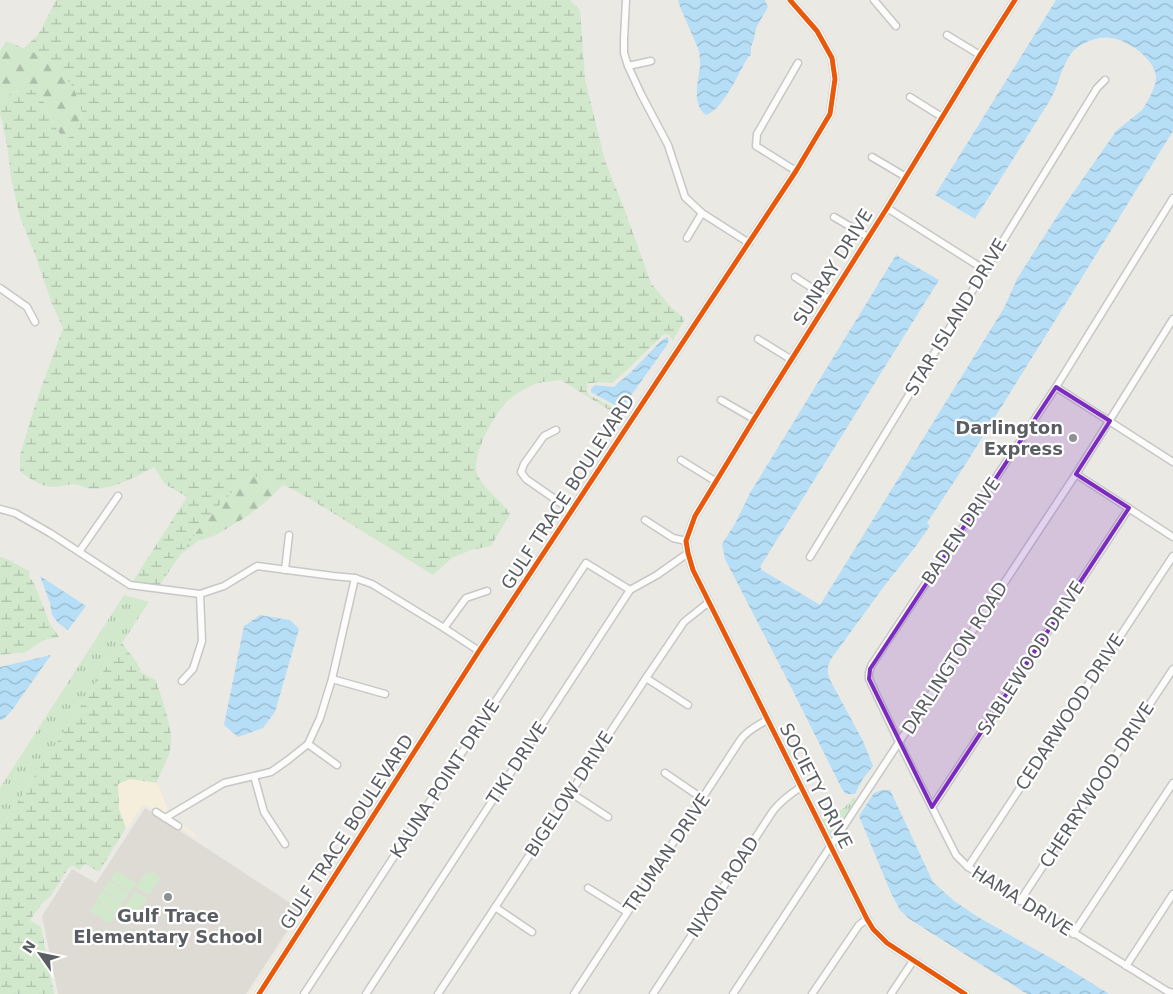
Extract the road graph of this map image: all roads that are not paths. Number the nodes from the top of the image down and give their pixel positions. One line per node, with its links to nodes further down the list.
1 (626, 0): 10 (street)
2 (790, 0): 15 (street, GULF TRACE BOULEVARD)
3 (874, 0): 5 (street)
4 (1015, 0): 7 (street, SUNRAY DRIVE)
5 (896, 26)
6 (947, 36): 7 (street)
7 (980, 56): 13 (street, SUNRAY DRIVE)
8 (651, 61): 10 (street)
9 (798, 62): 15 (street)
10 (628, 66): 19 (street)
11 (1105, 80): 24 (street, STAR ISLAND DRIVE)
12 (910, 97): 13 (street)
13 (942, 117): 16 (street, SUNRAY DRIVE)
14 (872, 157): 16 (street)
15 (796, 171): 23 (street, GULF TRACE BOULEVARD)
16 (906, 177): 18 (street, SUNRAY DRIVE)
17 (1173, 198): 32 (street, BADEN DRIVE)
18 (887, 208): 21 (street, SUNRAY DRIVE); 24 (street)
19 (702, 213): 22 (street); 23 (street)
20 (834, 217): 21 (street)
21 (868, 237): 27 (street, SUNRAY DRIVE)
22 (687, 238)
23 (749, 243): 44 (street, GULF TRACE BOULEVARD)
24 (984, 270): 52 (street, STAR ISLAND DRIVE)
25 (794, 277): 27 (street)
26 (0, 288): 29 (street)
27 (829, 299): 31 (street, SUNRAY DRIVE)
28 (1173, 319): 35 (street, DARLINGTON ROAD)
29 (35, 322)
30 (758, 339): 31 (street)
31 (792, 360): 34 (street, SUNRAY DRIVE)
32 (1056, 387): 35 (street); 68 (street, BADEN DRIVE)
33 (721, 400): 34 (street)
34 (754, 419): 40 (street, SUNRAY DRIVE)
35 (1110, 421): 37 (street); 39 (street, DARLINGTON ROAD)
36 (556, 430): 44 (street)
37 (1172, 459)
38 (681, 460): 40 (street)
39 (1076, 474): 42 (street); 68 (street, DARLINGTON ROAD)
40 (715, 481): 48 (street, SUNRAY DRIVE)
41 (118, 496): 49 (street)
42 (1129, 508): 47 (street); 77 (street, SABLEWOOD DRIVE)
43 (0, 510): 49 (street)
44 (572, 511): 60 (street, GULF TRACE BOULEVARD)
45 (645, 520): 48 (street)
46 (289, 535): 53 (street)
47 (1173, 537)
48 (686, 541): 50 (street, SUNRAY DRIVE)
49 (79, 552): 57 (street)
50 (688, 553): 55 (street, TIKI DRIVE); 58 (street, SOCIETY DRIVE)
51 (1173, 556): 84 (street, CEDARWOOD DRIVE)
52 (810, 557)
53 (285, 570): 54 (street); 57 (street)
54 (355, 578): 59 (street); 63 (street)
55 (630, 590): 97 (street, KAUNA POINT DRIVE); 98 (street, TIKI DRIVE)
56 (487, 591): 59 (street)
57 (200, 594): 64 (street)
58 (709, 602): 62 (street, BIGELOW DRIVE); 67 (street, SOCIETY DRIVE)
59 (444, 628): 60 (street)
60 (479, 651): 96 (street, GULF TRACE BOULEVARD)
61 (1173, 669): 87 (street, CHERRYWOOD DRIVE)
62 (646, 678): 66 (street); 75 (street, BIGELOW DRIVE)
63 (332, 679): 65 (street); 69 (street)
64 (182, 681)
65 (385, 694)
66 (688, 705)
67 (767, 720): 74 (street, SOCIETY DRIVE); 76 (street, TRUMAN DRIVE)
68 (899, 742): 77 (street, HAMA DRIVE); 83 (street, DARLINGTON ROAD)
69 (308, 744): 70 (street); 72 (street)
70 (337, 765)
71 (665, 773): 76 (street)
72 (254, 776): 80 (street); 82 (street)
73 (1173, 783): 92 (street)
74 (801, 787): 83 (street, SOCIETY DRIVE); 101 (street, NIXON ROAD)
75 (571, 792): 79 (street); 88 (street, BIGELOW DRIVE)
76 (703, 799): 89 (street, TRUMAN DRIVE)
77 (932, 807): 84 (street, HAMA DRIVE)
78 (156, 812): 80 (street)
79 (608, 817)
80 (165, 818): 81 (street)
81 (178, 826)
82 (284, 844)
83 (830, 847): 90 (street, SOCIETY DRIVE); 102 (street, DARLINGTON ROAD)
84 (968, 867): 87 (street, HAMA DRIVE)
85 (588, 888): 89 (street)
86 (1173, 894): 94 (street)
87 (1020, 900): 92 (street, HAMA DRIVE)
88 (495, 907): 91 (street); 99 (street, BIGELOW DRIVE)
89 (627, 912): 100 (street, TRUMAN DRIVE)
90 (867, 919): 93 (street, SOCIETY DRIVE); 103 (street)
91 (532, 932)
92 (1073, 934): 94 (street, HAMA DRIVE)
93 (913, 961): 104 (street); 105 (street, SOCIETY DRIVE)
94 (1126, 966): 95 (street, HAMA DRIVE)
95 (1173, 993)
96 (259, 994)
97 (304, 994)
98 (366, 994)
99 (438, 994)
100 (574, 994)
101 (653, 994)
102 (733, 994)
103 (812, 994)
104 (891, 994)
105 (965, 994)

